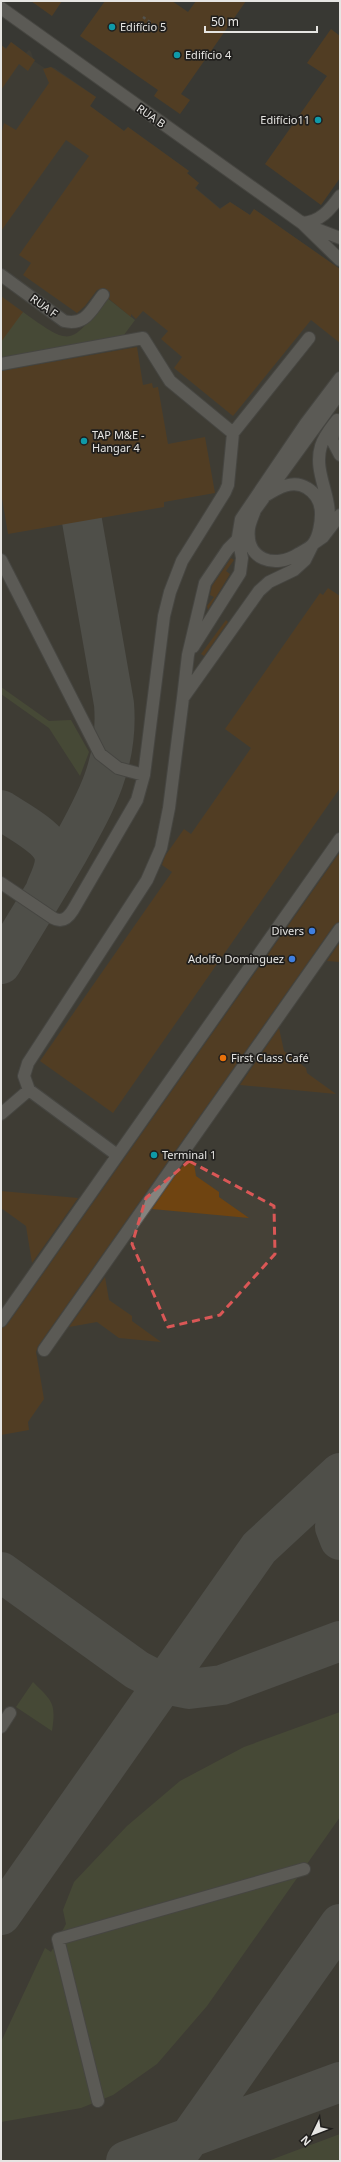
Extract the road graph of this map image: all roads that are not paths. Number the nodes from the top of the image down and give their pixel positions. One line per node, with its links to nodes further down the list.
1 (1, 8): 3 (street, RUA B)
2 (340, 196): 3 (street)
3 (302, 223): 4 (street); 5 (street)
4 (340, 238)
5 (340, 260)
6 (1, 275): 7 (street, RUA F)
7 (103, 295)
8 (309, 338): 13 (street)
9 (1, 364): 13 (street)
10 (340, 378): 18 (street)
11 (340, 393): 15 (street)
12 (338, 417): 14 (street); 19 (street)
13 (233, 433): 23 (street)
14 (340, 455)
15 (265, 496): 17 (street); 19 (street)
16 (340, 515): 19 (street)
17 (249, 528): 18 (street); 19 (street)
18 (238, 537): 21 (street); 21 (street)
19 (318, 540): 22 (street)
20 (1, 560): 23 (street)
21 (188, 655): 22 (street)
22 (183, 698): 27 (street)
23 (144, 775): 25 (street)
24 (340, 839): 29 (street)
25 (1, 882)
26 (340, 929): 31 (street)
27 (28, 1090): 28 (street); 29 (street)
28 (1, 1114)
29 (117, 1155): 30 (street)
30 (1, 1321)
31 (44, 1350)
32 (10, 1713): 33 (street)
33 (1, 1727)
34 (304, 1869): 35 (street)
35 (98, 2101)

